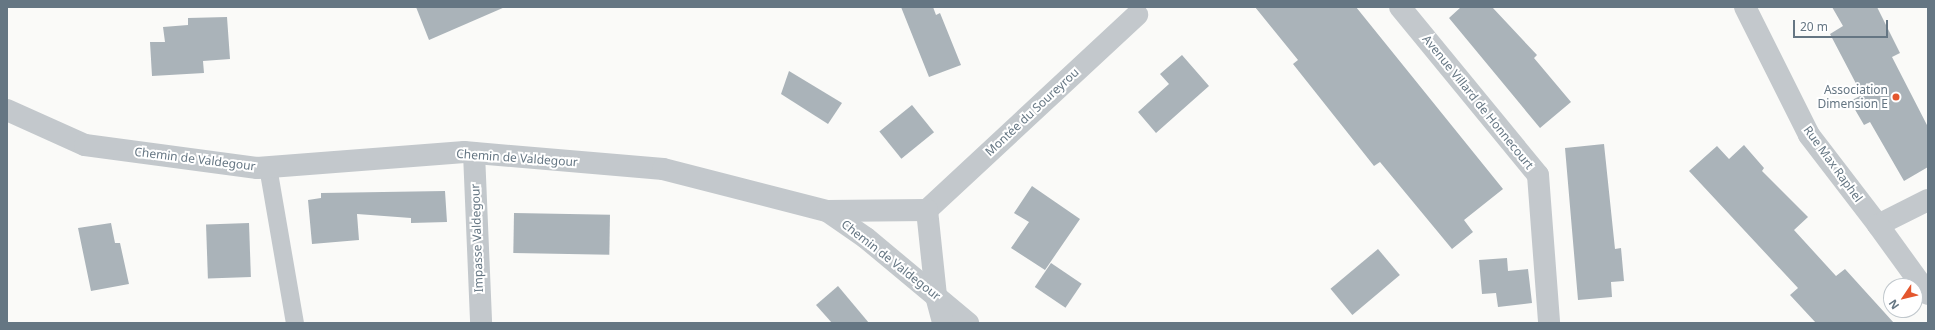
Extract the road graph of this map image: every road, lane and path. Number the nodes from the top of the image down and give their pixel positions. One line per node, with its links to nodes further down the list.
1 (1400, 7): 17 (street, Avenue Villard de Honnecourt)
2 (1745, 7): 10 (street, Rue Max Raphel)
3 (1137, 15): 8 (street, Montée du Soureyrou)
4 (7, 110): 6 (street, Chemin de Valdegour)
5 (474, 153): 6 (street, Chemin de Valdegour); 9 (street, Chemin de Valdegour); 14 (street, Impasse Valdegour)
6 (268, 167): 13 (lane)
7 (1928, 200): 10 (street)
8 (927, 210): 9 (street); 12 (street)
9 (827, 211): 12 (street, Chemin de Valdegour)
10 (1878, 226): 11 (street, Rue Max Raphel)
11 (1928, 294)
12 (936, 296): 15 (street); 16 (street, Chemin de Valdegour)
13 (295, 323)
14 (481, 323)
15 (943, 323)
16 (968, 323)
17 (1549, 323)

